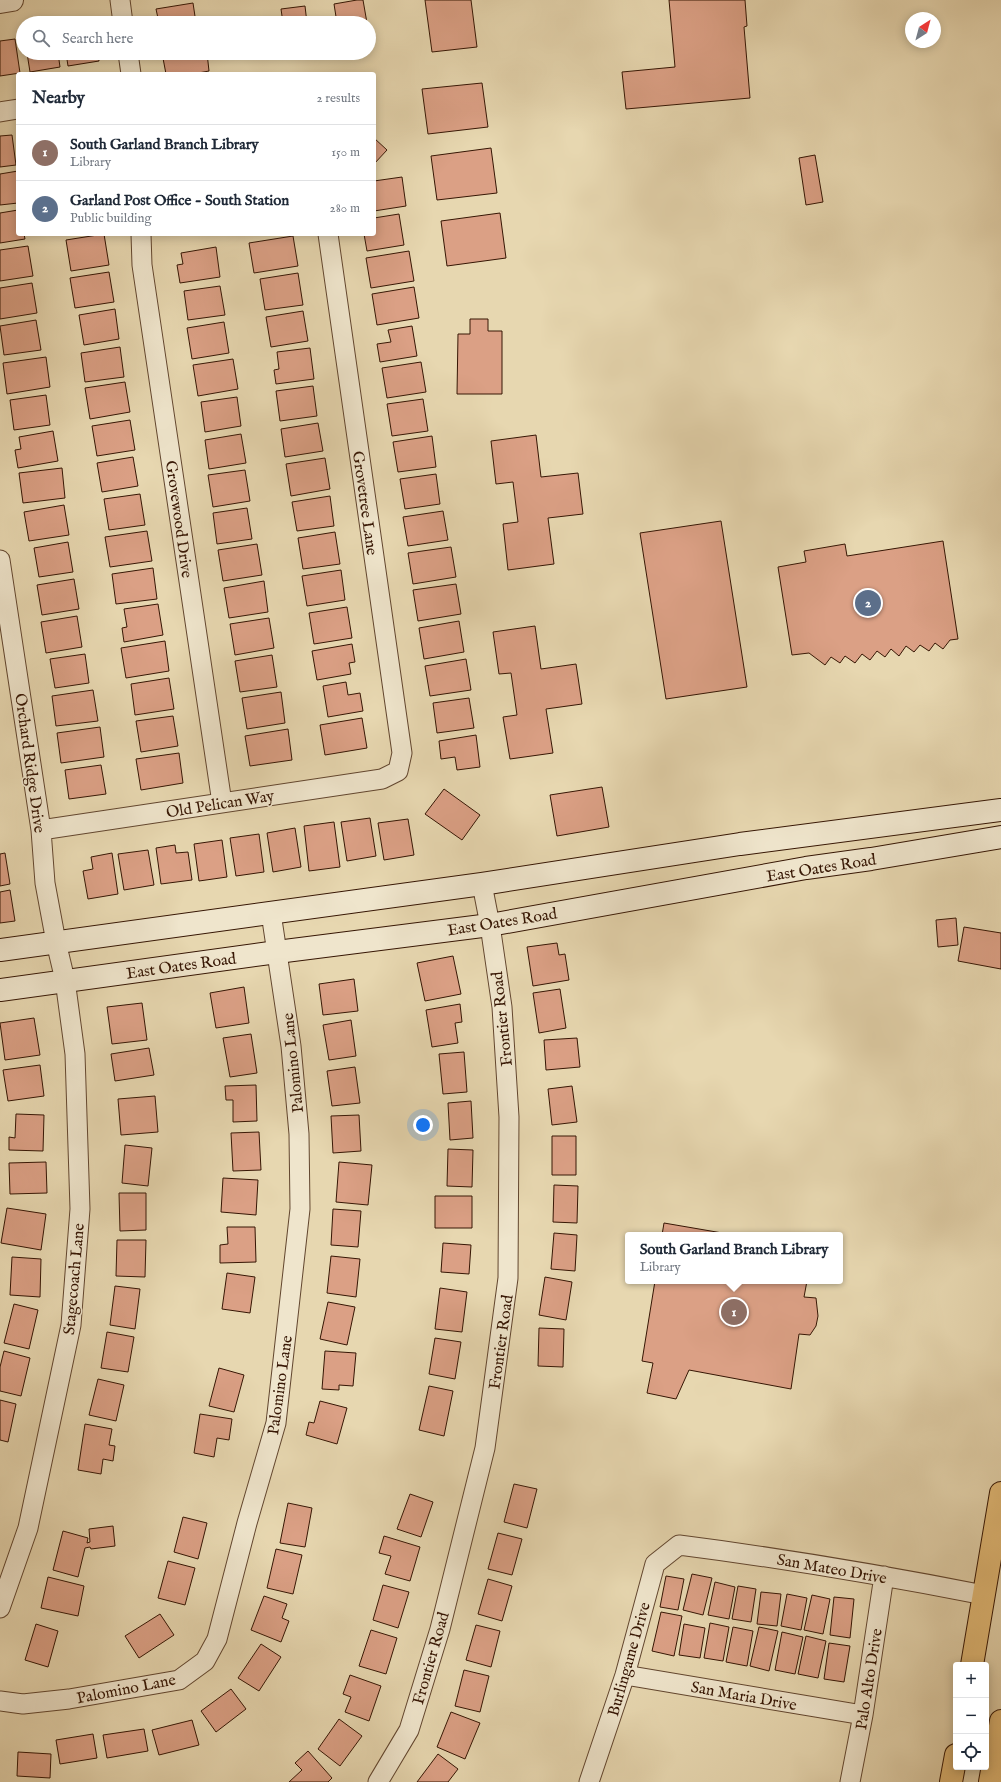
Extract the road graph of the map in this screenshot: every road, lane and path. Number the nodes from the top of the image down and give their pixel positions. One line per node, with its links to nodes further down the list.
1 (12, 0): 3 (main road)
2 (120, 0): 4 (street)
3 (0, 2)
4 (122, 16)
5 (129, 60): 6 (street)
6 (131, 72)
7 (16, 109): 8 (street)
8 (0, 112)
9 (141, 236): 13 (street, Grovewood Drive)
10 (328, 236): 12 (street, Grovetree Lane)
11 (0, 560): 15 (street, Orchard Ridge Drive)
12 (398, 772): 13 (street, Old Pelican Way)
13 (222, 803): 15 (street, Old Pelican Way)
14 (1001, 810): 16 (main road, East Oates Road)
15 (41, 830): 22 (street, Orchard Ridge Drive)
16 (802, 836): 18 (main road); 19 (main road, East Oates Road)
17 (1001, 837): 18 (main road, East Oates Road)
18 (806, 868): 21 (main road, East Oates Road)
19 (482, 884): 20 (main road, East Oates Road); 21 (street, Frontier Road)
20 (271, 913): 22 (main road, East Oates Road); 24 (street, Palomino Lane)
21 (490, 925): 24 (main road, East Oates Road); 38 (street, Frontier Road)
22 (56, 942): 23 (main road, East Oates Road); 25 (street, Stagecoach Lane)
23 (0, 950)
24 (277, 952): 25 (main road, East Oates Road); 34 (street, Palomino Lane)
25 (65, 980): 26 (main road, East Oates Road); 31 (street, Stagecoach Lane)
26 (0, 990)
27 (1001, 1493): 30 (main road)
28 (679, 1545): 29 (street, San Mateo Drive); 33 (street, Burlingame Drive)
29 (884, 1576): 30 (street, San Mateo Drive); 35 (street, Palo Alto Drive)
30 (984, 1595): 32 (main road)
31 (0, 1608)
32 (973, 1662)
33 (625, 1675): 35 (street, San Maria Drive); 39 (street, Burlingame Drive)
34 (0, 1701)
35 (863, 1715): 40 (street, Palo Alto Drive)
36 (1001, 1721): 42 (main road)
37 (953, 1770): 41 (main road)
38 (378, 1782)
39 (590, 1782)
40 (850, 1782)
41 (951, 1782)
42 (990, 1782)

